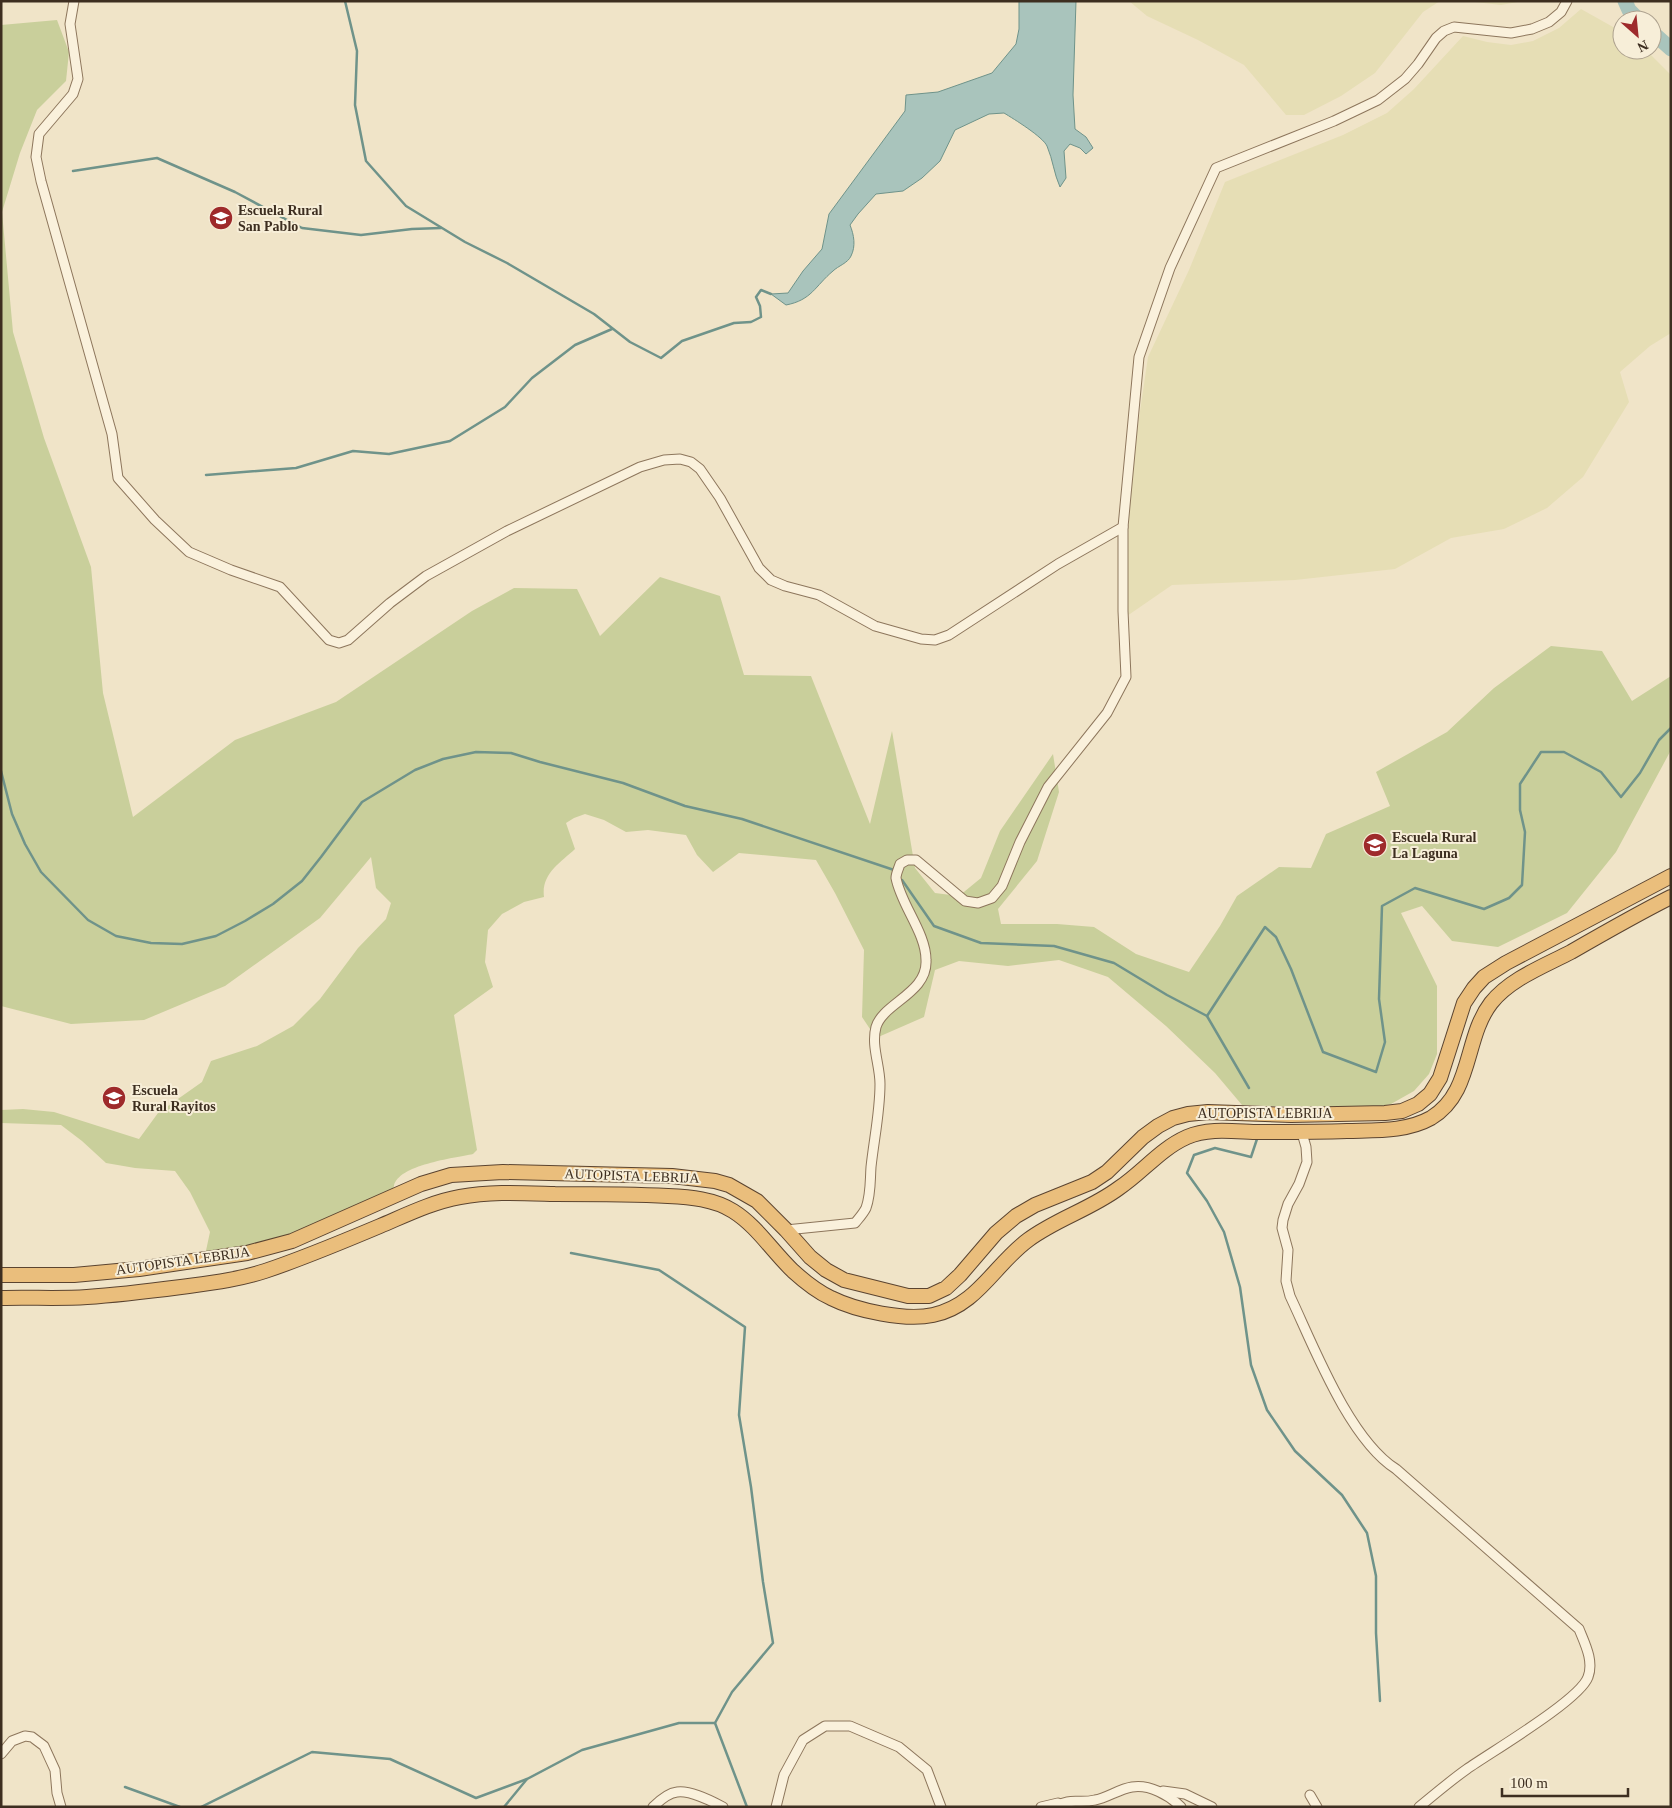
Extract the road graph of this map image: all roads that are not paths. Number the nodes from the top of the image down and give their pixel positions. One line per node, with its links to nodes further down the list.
1 (74, 1): 3 (street)
2 (1567, 1): 3 (street)
3 (1123, 527): 7 (street)
4 (1671, 876): 7 (highway, AUTOPISTA LEBRIJA)
5 (1671, 897): 6 (highway, AUTOPISTA LEBRIJA)
6 (1302, 1133): 9 (highway, AUTOPISTA LEBRIJA); 25 (street)
7 (786, 1230): 8 (highway, AUTOPISTA LEBRIJA)
8 (1, 1275)
9 (1, 1298)
10 (1, 1754): 15 (street)
11 (1152, 1790): 14 (street); 22 (street); 23 (street)
12 (1310, 1795): 24 (street)
13 (1064, 1801): 14 (street); 20 (street); 21 (street)
14 (1093, 1804)
15 (61, 1807)
16 (653, 1807): 17 (street)
17 (723, 1807)
18 (776, 1807): 19 (street)
19 (941, 1807)
20 (1041, 1807)
21 (1054, 1807)
22 (1181, 1807)
23 (1212, 1807)
24 (1317, 1807)
25 (1419, 1807)

